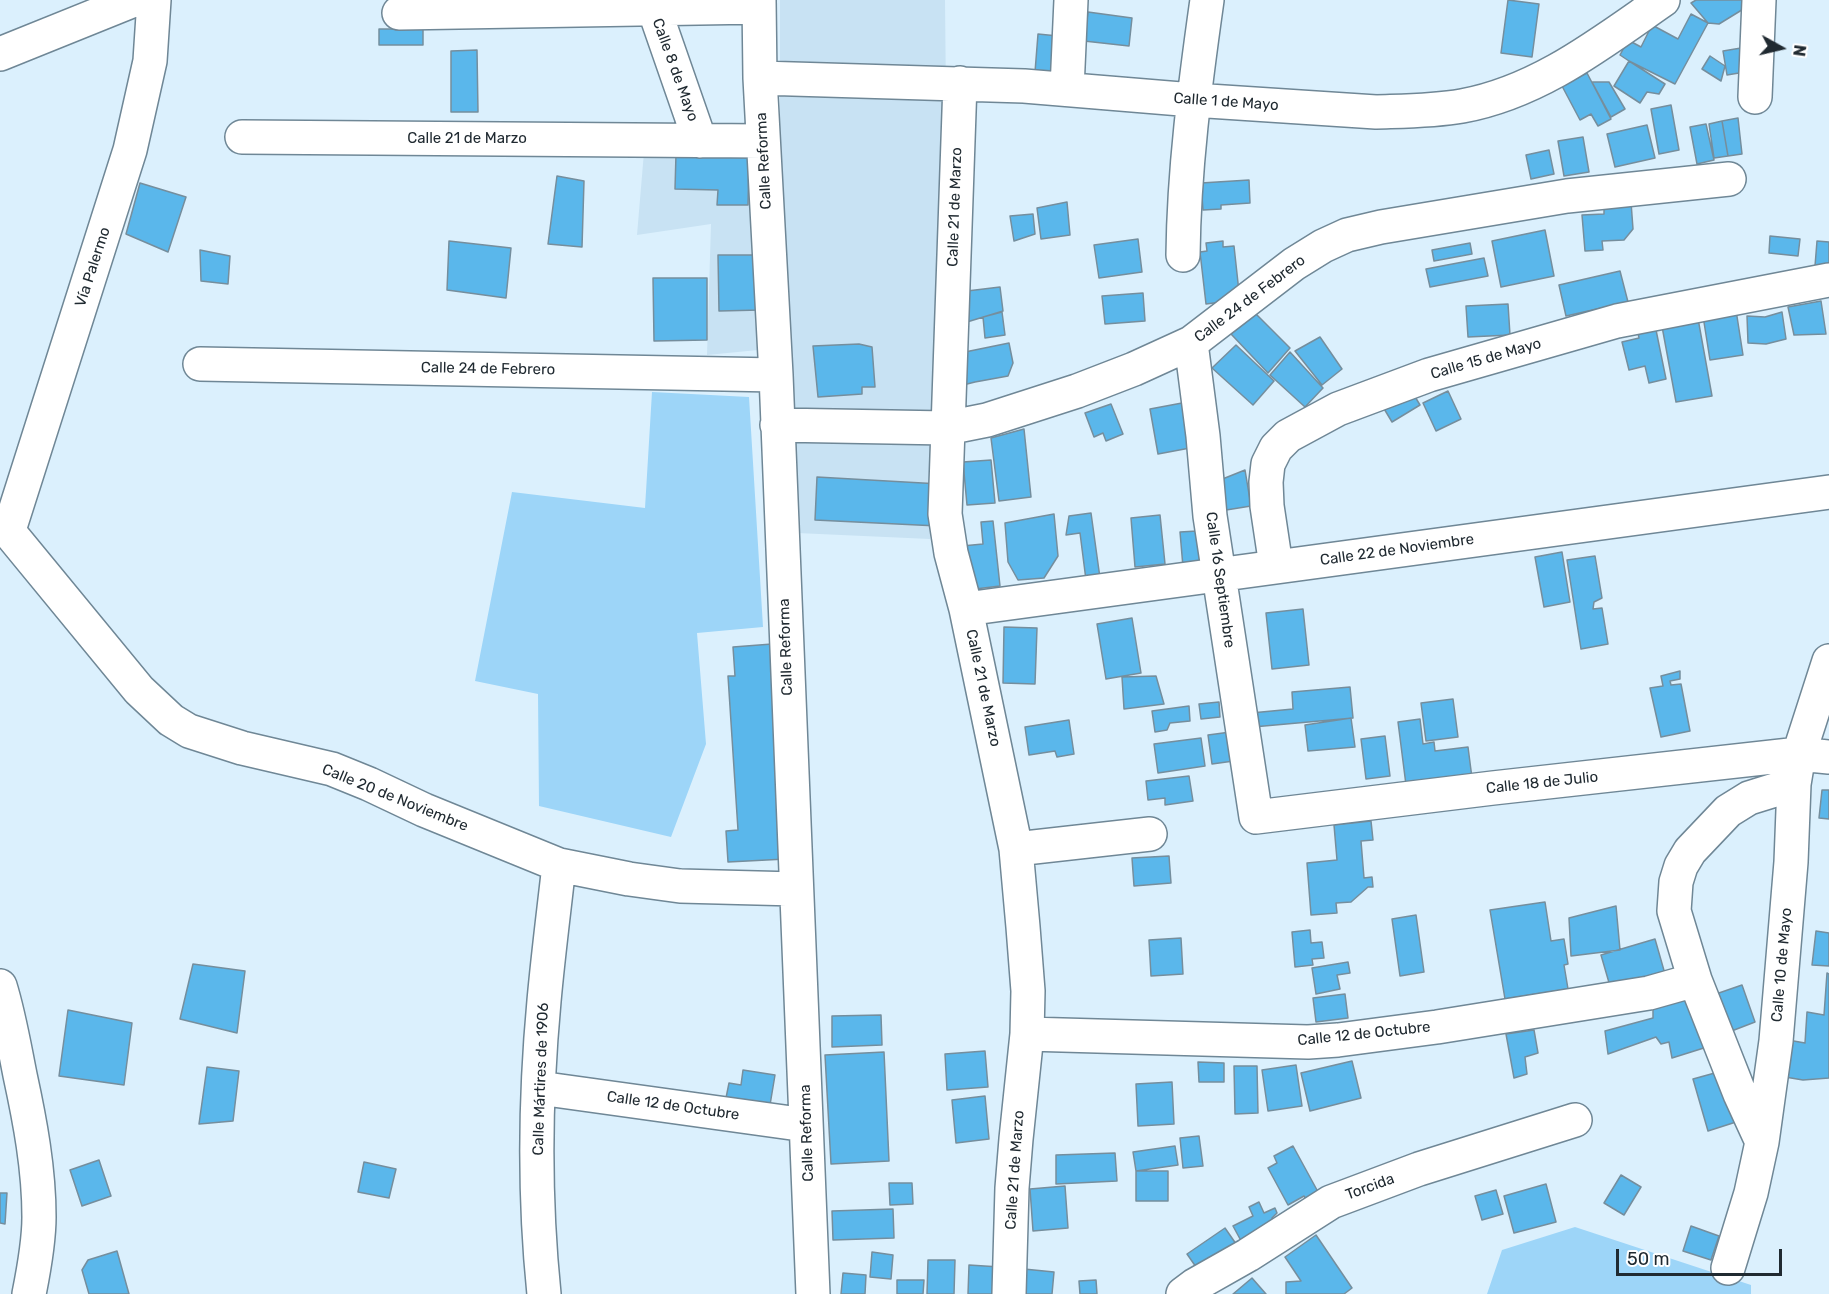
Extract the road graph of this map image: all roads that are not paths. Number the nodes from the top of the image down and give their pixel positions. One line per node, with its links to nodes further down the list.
1 (134, 0): 10 (street)
2 (154, 0): 28 (street, Vía Palermo)
3 (1071, 0): 13 (street)
4 (1206, 0): 15 (street)
5 (1663, 0): 15 (street, Calle 1 de Mayo)
6 (1759, 0): 14 (street)
7 (759, 3): 8 (street); 11 (street, Calle Reforma)
8 (652, 4): 9 (street); 17 (street, Calle 8 de Mayo)
9 (399, 13)
10 (0, 54)
11 (760, 78): 12 (street, Calle 1 de Mayo); 18 (street, Calle Reforma)
12 (960, 83): 13 (street, Calle 1 de Mayo); 26 (street, Calle 21 de Marzo)
13 (1066, 89): 15 (street, Calle 1 de Mayo)
14 (1755, 97)
15 (1193, 100): 20 (street)
16 (242, 137): 17 (street, Calle 21 de Marzo)
17 (700, 141): 18 (street, Calle 21 de Marzo)
18 (763, 141): 24 (street, Calle Reforma)
19 (1729, 179): 22 (street, Calle 24 de Febrero)
20 (1183, 255)
21 (1829, 280): 29 (street, Calle 15 de Mayo)
22 (1191, 343): 26 (street, Calle 24 de Febrero); 30 (street, Calle 16 Septiembre)
23 (200, 364): 24 (street, Calle 24 de Febrero)
24 (776, 375): 25 (street, Calle Reforma)
25 (777, 425): 26 (street, Calle 24 de Febrero); 38 (street, Calle Reforma)
26 (947, 428): 31 (street, Calle 21 de Marzo)
27 (1829, 492): 29 (street, Calle 22 de Noviembre)
28 (4, 525): 37 (street, Calle 20 de Noviembre)
29 (1276, 566): 30 (street, Calle 22 de Noviembre)
30 (1219, 574): 31 (street, Calle 22 de Noviembre); 34 (street, Calle 16 Septiembre)
31 (966, 609): 36 (street, Calle 21 de Marzo)
32 (1829, 661): 33 (street, Calle 10 de Mayo)
33 (1807, 765): 34 (street, Calle 18 de Julio); 39 (street); 45 (street, Calle 10 de Mayo)
34 (1256, 818)
35 (1150, 834): 36 (street)
36 (1016, 849): 41 (street, Calle 21 de Marzo)
37 (559, 865): 38 (street, Calle 20 de Noviembre); 42 (street, Calle Mártires de 1906)
38 (796, 889): 44 (street, Calle Reforma)
39 (1695, 980): 41 (street, Calle 12 de Octubre); 45 (street)
40 (0, 986): 47 (street)
41 (1027, 1034): 50 (street, Calle 21 de Marzo)
42 (539, 1088): 44 (street, Calle 12 de Octubre); 48 (street, Calle Mártires de 1906)
43 (1575, 1120): 51 (street, Torcida)
44 (806, 1125): 49 (street, Calle Reforma)
45 (1762, 1142): 46 (street, Calle 10 de Mayo)
46 (1728, 1268)
47 (29, 1294)
48 (544, 1294)
49 (813, 1294)
50 (1010, 1294)
51 (1183, 1294)

